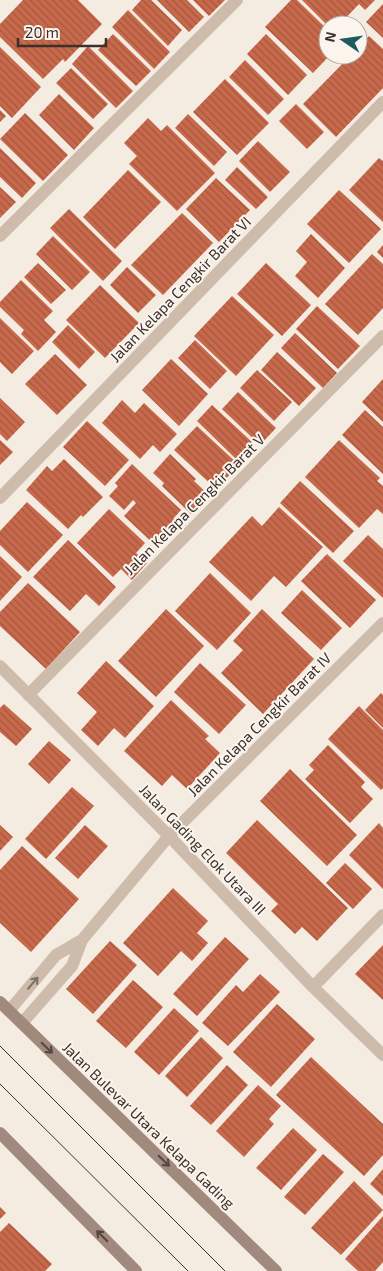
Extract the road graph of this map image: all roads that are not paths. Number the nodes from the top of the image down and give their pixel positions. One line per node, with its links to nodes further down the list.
1 (237, 0): 3 (street)
2 (383, 102): 5 (street, Jalan Kelapa Cengkir Barat VI)
3 (0, 236)
4 (383, 336): 8 (street, Jalan Kelapa Cengkir Barat V)
5 (0, 498)
6 (383, 623): 9 (street, Jalan Kelapa Cengkir Barat IV)
7 (0, 666): 8 (street, Jalan Gading Elok Utara III)
8 (28, 695): 9 (street, Jalan Gading Elok Utara III)
9 (169, 836): 11 (street, Jalan Kelapa Cengkir Barat IV); 12 (street, Jalan Gading Elok Utara III)
10 (383, 915): 12 (street)
11 (82, 940): 13 (street, Jalan Kelapa Cengkir Barat IV, one-way to 11); 14 (street, Jalan Kelapa Cengkir Barat IV)
12 (313, 987): 15 (street, Jalan Gading Elok Utara III)
13 (5, 1006): 14 (main road, Jalan Bulevar Utara Kelapa Gading)
14 (22, 1023): 18 (main road, Jalan Bulevar Utara Kelapa Gading, one-way to 18)
15 (383, 1055)
16 (0, 1133): 17 (main road, one-way to 16)
17 (136, 1271)
18 (276, 1271)

